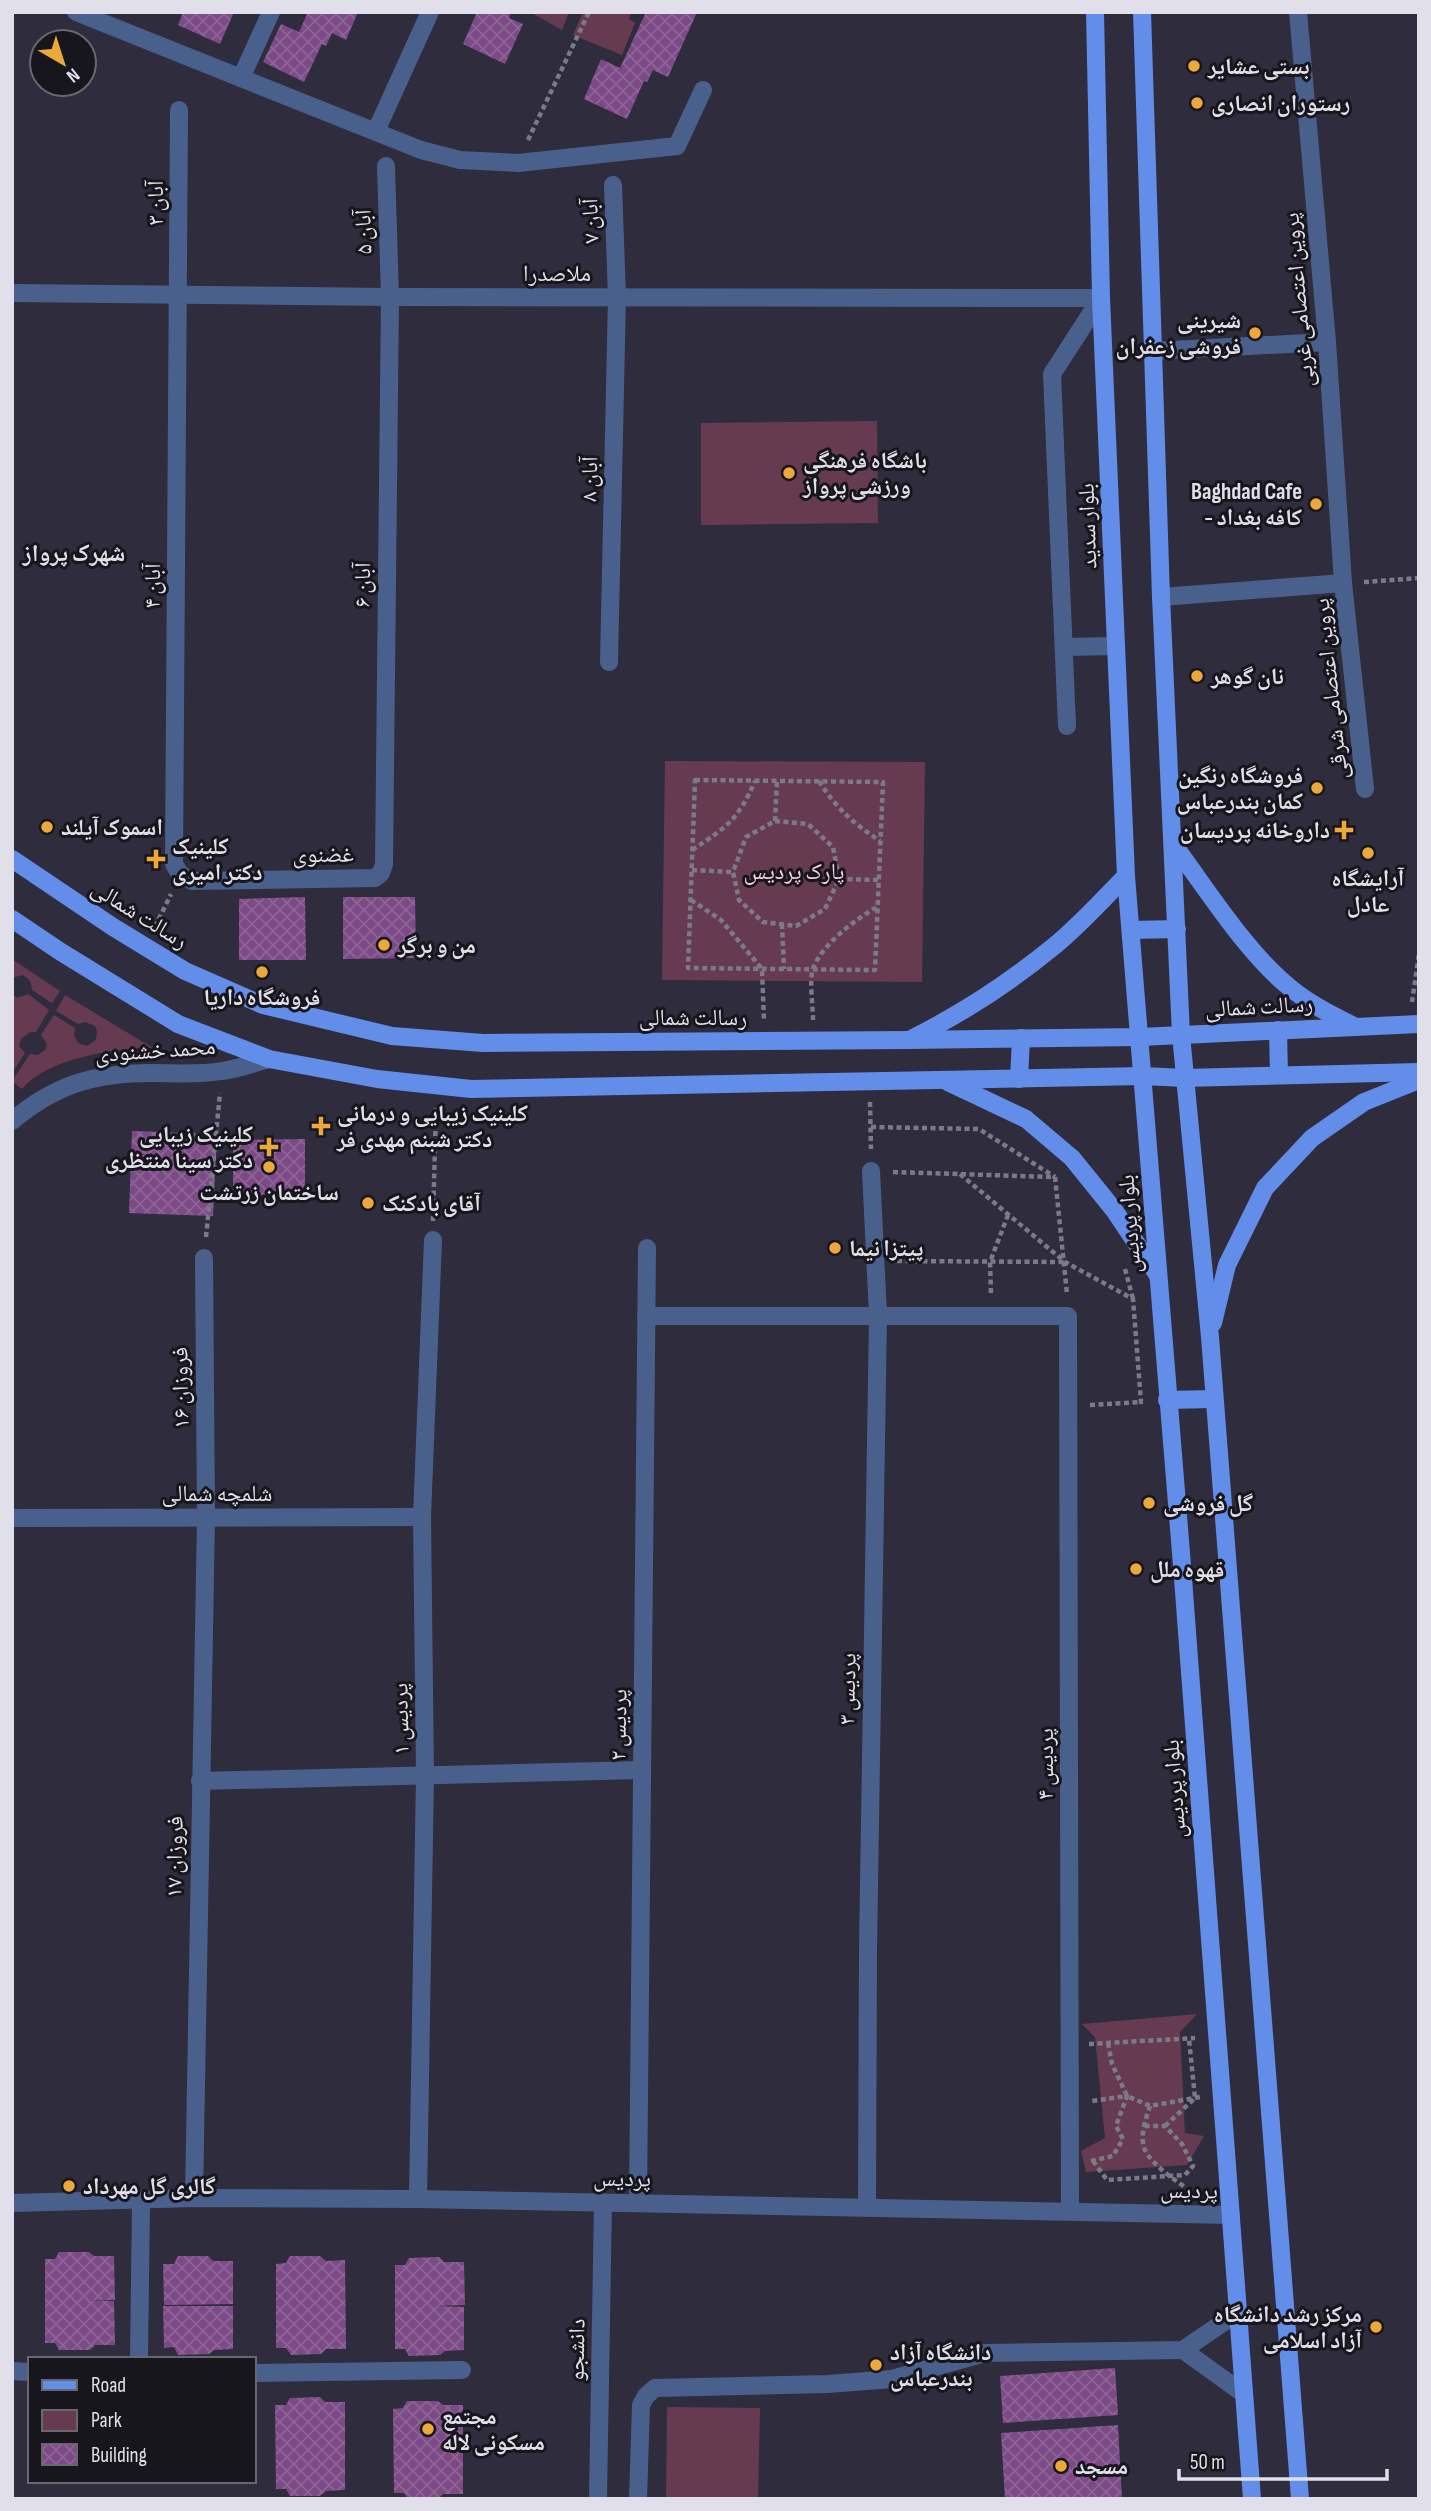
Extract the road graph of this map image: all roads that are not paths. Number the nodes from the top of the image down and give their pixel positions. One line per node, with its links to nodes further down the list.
1 (76, 12): 7 (street)
2 (271, 12): 8 (street)
3 (430, 12): 11 (street)
4 (1095, 12): 18 (main road, بلوار سدید)
5 (1142, 12): 20 (main road)
6 (1298, 12): 19 (street, پروین اعتصامی غربی)
7 (108, 18): 8 (street)
8 (241, 78): 11 (street)
9 (703, 90): 11 (street)
10 (179, 110): 15 (street, آبان ۳)
11 (376, 131)
12 (386, 166): 16 (street, آبان ۵)
13 (613, 185): 17 (street, آبان ۷)
14 (12, 293): 15 (street, ملاصدرا)
15 (179, 296): 16 (street, ملاصدرا); 31 (street, آبان ۴)
16 (390, 297): 17 (street, ملاصدرا); 30 (street, آبان ۶)
17 (617, 297): 18 (street, ملاصدرا); 25 (street, آبان ۸)
18 (1101, 298): 23 (main road, بلوار سدید); 24 (street)
19 (1327, 342): 20 (street); 21 (street, پروین اعتصامی غربی)
20 (1152, 351): 22 (main road)
21 (1343, 583): 22 (street); 27 (street, پروین اعتصامی شرقی)
22 (1161, 597): 28 (main road)
23 (1116, 646): 24 (street); 32 (main road, بلوار سدید)
24 (1064, 647): 26 (street)
25 (609, 662)
26 (1067, 726)
27 (1365, 789)
28 (1174, 844): 34 (main road); 37 (main road)
29 (12, 859): 42 (main road, رسالت شمالی)
30 (381, 873): 31 (street, غضنوی)
31 (180, 874)
32 (1126, 876): 35 (main road, بلوار سدید); 42 (main road)
33 (12, 919): 43 (main road)
34 (1177, 929): 35 (main road); 39 (main road)
35 (1131, 930): 40 (main road, بلوار سدید)
36 (1414, 1024): 37 (main road, رسالت شمالی)
37 (1356, 1026): 38 (main road, رسالت شمالی)
38 (1279, 1030): 39 (main road, رسالت شمالی); 45 (main road)
39 (1181, 1035): 40 (main road, رسالت شمالی); 47 (main road)
40 (1140, 1037): 41 (main road, رسالت شمالی); 46 (main road, بلوار پردیس)
41 (1021, 1038): 42 (main road, رسالت شمالی); 48 (main road)
42 (909, 1040)
43 (269, 1059): 49 (main road); 51 (street, محمد خشنودی)
44 (1419, 1072): 45 (main road)
45 (1279, 1075): 47 (main road)
46 (1143, 1076): 47 (main road); 48 (main road); 56 (main road, بلوار پردیس)
47 (1184, 1078): 59 (main road)
48 (1019, 1079): 49 (main road)
49 (945, 1080): 56 (main road)
50 (1419, 1080): 59 (main road)
51 (12, 1121)
52 (871, 1171): 57 (street, پردیس ۳)
53 (433, 1240): 63 (street, پردیس ۱)
54 (647, 1248): 58 (street, پردیس ۲)
55 (204, 1258): 62 (street, فروزان ۱۶)
56 (1158, 1274): 61 (main road, بلوار پردیس)
57 (878, 1315): 58 (street); 74 (street, پردیس ۳); 75 (street, پردیس ۴)
58 (646, 1316): 65 (street, پردیس ۲)
59 (1210, 1337): 60 (main road)
60 (1214, 1399): 61 (main road); 86 (main road)
61 (1167, 1400): 76 (main road, بلوار پردیس)
62 (206, 1517): 63 (street, شلمچه شمالی); 64 (street, شلمچه شمالی); 67 (street, فروزان ۱۷)
63 (422, 1517): 66 (street, پردیس ۱)
64 (12, 1518)
65 (642, 1770): 66 (street); 73 (street, پردیس ۲)
66 (425, 1776): 67 (street); 69 (street, پردیس ۱)
67 (200, 1781): 68 (street, فروزان ۱۷)
68 (194, 2198): 69 (street, پردیس); 70 (street, پردیس)
69 (418, 2199): 71 (street, پردیس)
70 (141, 2201): 72 (street, پردیس); 79 (street)
71 (603, 2202): 73 (street, پردیس); 83 (street, دانشجو)
72 (12, 2203)
73 (638, 2203): 74 (street, پردیس)
74 (867, 2207): 75 (street, پردیس)
75 (1070, 2211): 76 (street, پردیس)
76 (1231, 2215): 77 (main road, بلوار پردیس)
77 (1237, 2313): 78 (street); 82 (main road, بلوار پردیس)
78 (1183, 2350): 82 (street); 84 (street)
79 (139, 2357)
80 (462, 2370): 81 (street)
81 (256, 2373)
82 (1244, 2394): 85 (main road, بلوار پردیس)
83 (598, 2499)
84 (638, 2499)
85 (1252, 2499)
86 (1300, 2499)

